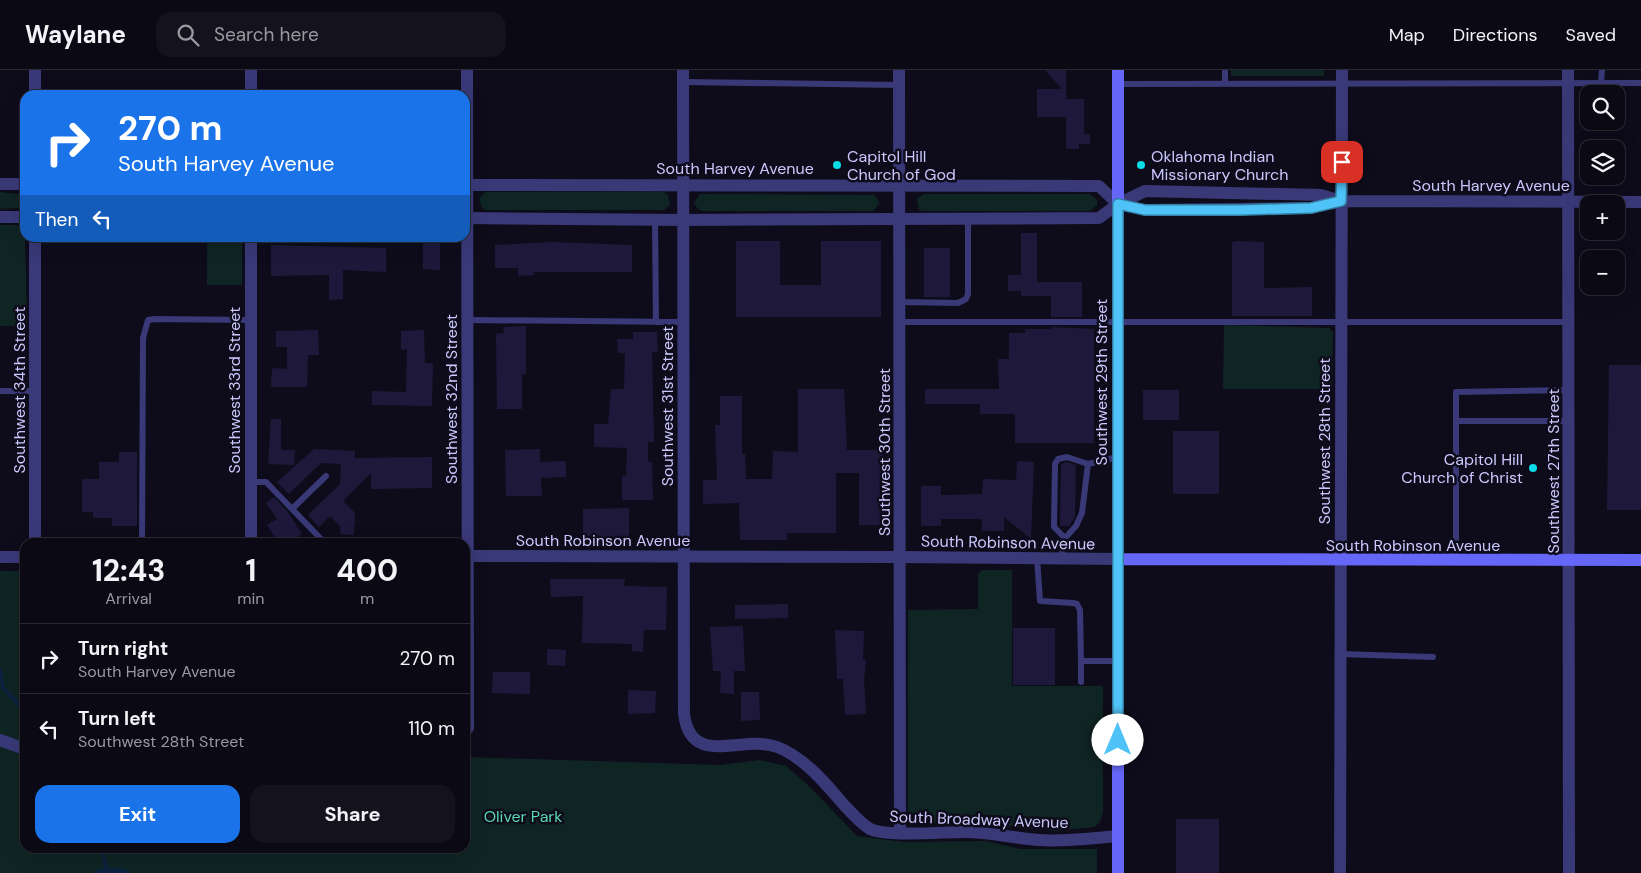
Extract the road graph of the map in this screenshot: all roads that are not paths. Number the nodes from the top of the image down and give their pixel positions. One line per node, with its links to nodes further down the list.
1 (35, 70): 18 (street)
2 (251, 70): 19 (street)
3 (467, 70): 20 (street, Southwest 32nd Street)
4 (899, 70): 17 (street, Southwest 30th Street)
5 (1118, 70): 15 (main road, Southwest 29th Street)
6 (1225, 70): 11 (lane)
7 (1342, 70): 16 (street, Southwest 28th Street)
8 (1568, 70): 12 (street, Southwest 27th Street)
9 (1602, 70): 13 (lane)
10 (683, 76): 17 (lane); 23 (street, Southwest 31st Street)
11 (1225, 83): 15 (lane); 16 (lane)
12 (1568, 83): 13 (lane); 16 (lane); 27 (street, Southwest 27th Street)
13 (1601, 83): 14 (lane)
14 (1641, 83)
15 (1118, 84): 29 (main road, Southwest 29th Street)
16 (1342, 84): 26 (street, Southwest 28th Street)
17 (899, 85): 24 (street, Southwest 30th Street)
18 (35, 90)
19 (251, 90)
20 (467, 90)
21 (0, 184): 22 (street)
22 (20, 184)
23 (682, 184): 24 (street, South Harvey Avenue); 25 (street, South Harvey Avenue); 36 (street, Southwest 31st Street)
24 (899, 184): 29 (street, South Harvey Avenue); 33 (street, Southwest 30th Street)
25 (470, 185)
26 (1341, 201): 27 (street, South Harvey Avenue); 29 (street, South Harvey Avenue); 29 (street, South Harvey Avenue); 47 (street, Southwest 28th Street)
27 (1570, 202): 28 (street, South Harvey Avenue); 48 (street, Southwest 27th Street)
28 (1641, 202)
29 (1118, 204): 34 (street, South Harvey Avenue); 46 (main road, Southwest 29th Street)
30 (0, 217): 31 (street)
31 (20, 217)
32 (470, 218): 35 (street, South Harvey Avenue)
33 (899, 218): 34 (street, South Harvey Avenue); 36 (street, South Harvey Avenue); 40 (street, Southwest 30th Street)
34 (968, 218): 40 (lane)
35 (655, 220): 36 (street, South Harvey Avenue); 43 (lane)
36 (681, 220): 44 (street, Southwest 31st Street)
37 (35, 242): 51 (street, Southwest 34th Street)
38 (251, 242): 41 (street, Southwest 33rd Street)
39 (466, 242): 42 (street, Southwest 32nd Street)
40 (899, 302): 45 (street, Southwest 30th Street)
41 (251, 320): 57 (street, Southwest 33rd Street); 60 (lane)
42 (468, 320): 43 (lane); 63 (street, Southwest 32nd Street)
43 (656, 322): 44 (lane)
44 (682, 322): 66 (street, Southwest 31st Street)
45 (899, 322): 46 (lane); 67 (street, Southwest 30th Street)
46 (1118, 322): 47 (lane); 54 (main road, Southwest 29th Street)
47 (1341, 322): 48 (lane); 74 (street, Southwest 28th Street)
48 (1570, 322): 49 (street, Southwest 27th Street)
49 (1569, 390): 52 (street, Southwest 27th Street); 53 (lane)
50 (0, 391): 51 (lane)
51 (34, 391): 59 (street, Southwest 34th Street)
52 (1569, 421): 53 (lane); 76 (street, Southwest 27th Street)
53 (1456, 422): 75 (lane)
54 (1118, 457): 55 (lane); 72 (main road, Southwest 29th Street)
55 (1088, 464): 64 (lane); 64 (lane)
56 (326, 476): 58 (lane)
57 (251, 482): 58 (lane); 61 (street, Southwest 33rd Street)
58 (292, 509): 62 (lane)
59 (35, 538)
60 (142, 538)
61 (251, 538)
62 (320, 538)
63 (466, 538)
64 (1065, 538): 71 (lane)
65 (470, 556): 66 (street, South Robinson Avenue)
66 (684, 556): 67 (street, South Robinson Avenue); 82 (street, Southwest 31st Street)
67 (900, 556): 70 (street, South Robinson Avenue); 85 (street, Southwest 30th Street)
68 (0, 557): 69 (street)
69 (20, 557)
70 (1037, 558): 71 (street, South Robinson Avenue); 79 (lane)
71 (1061, 558): 72 (street, South Robinson Avenue)
72 (1118, 559): 74 (main road, South Robinson Avenue); 80 (main road, Southwest 29th Street)
73 (1641, 560): 76 (main road, South Robinson Avenue)
74 (1340, 561): 75 (main road, South Robinson Avenue); 77 (street, Southwest 28th Street)
75 (1456, 561): 76 (main road, South Robinson Avenue)
76 (1569, 561): 89 (street, Southwest 27th Street)
77 (1340, 654): 78 (lane); 88 (street, Southwest 28th Street)
78 (1433, 657)
79 (1081, 661): 80 (lane); 81 (lane)
80 (1118, 661): 86 (main road, Southwest 29th Street)
81 (1081, 682)
82 (695, 739): 85 (street, South Broadway Avenue)
83 (0, 740): 84 (street)
84 (20, 747)
85 (900, 833): 86 (street, South Broadway Avenue)
86 (1118, 836): 87 (main road, Southwest 29th Street)
87 (1118, 872)
88 (1340, 873)
89 (1568, 873)

